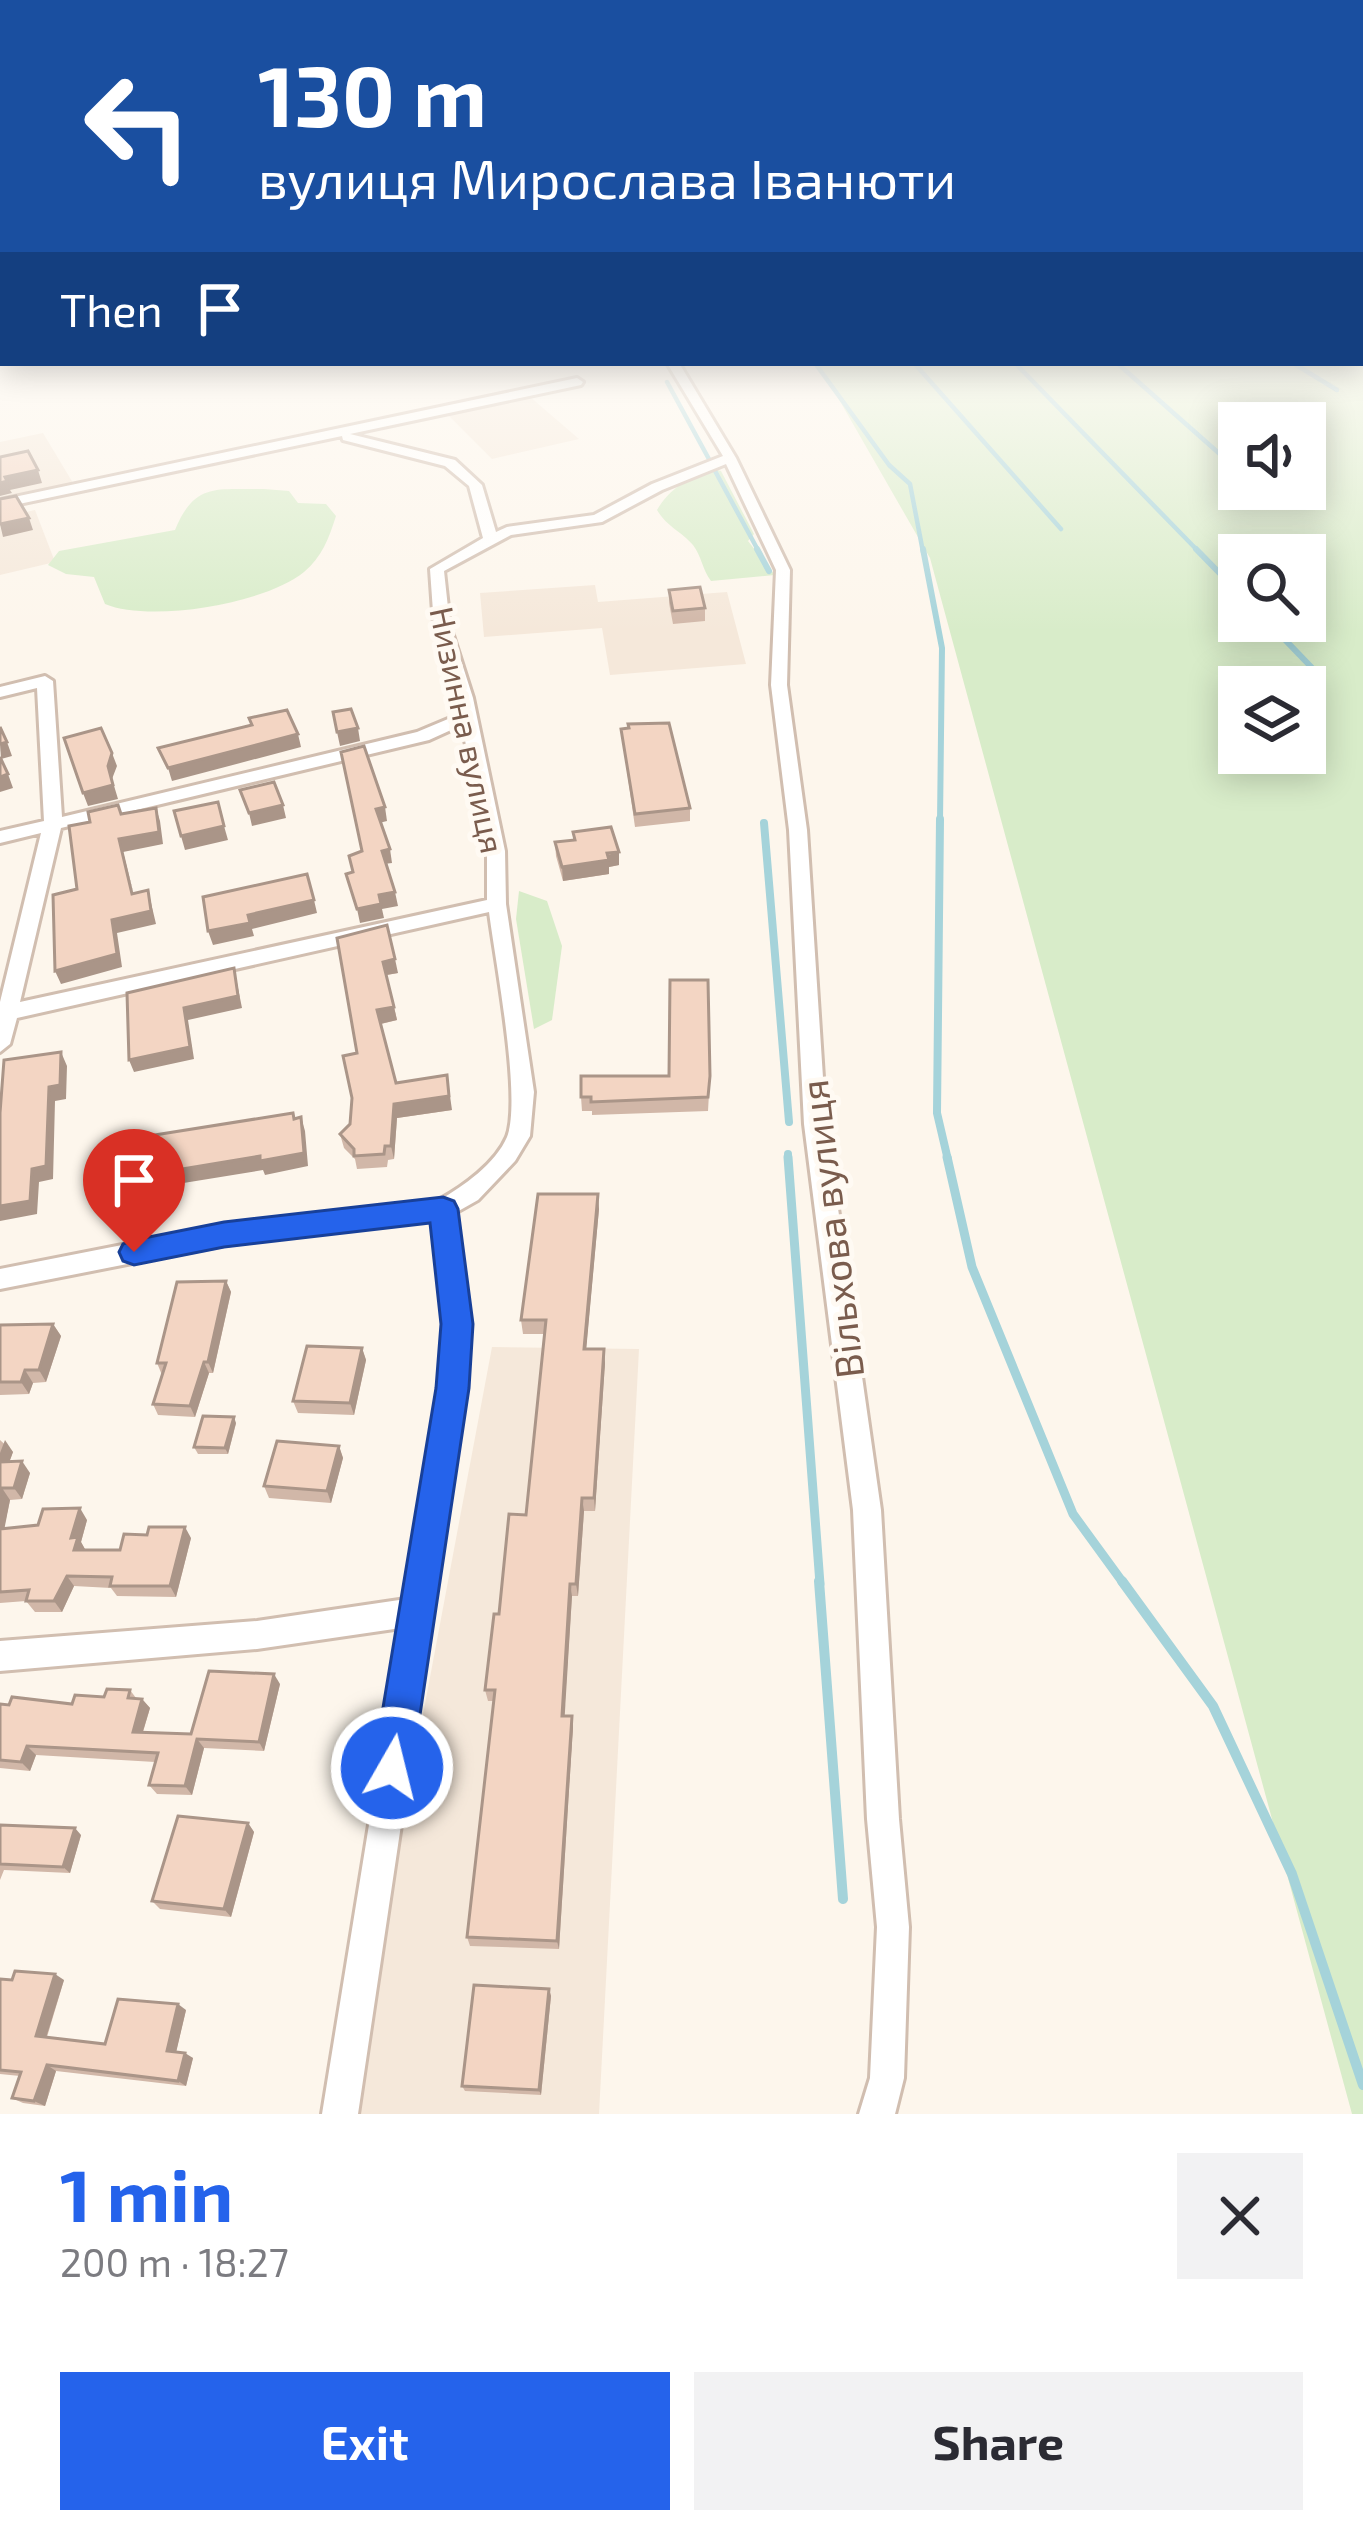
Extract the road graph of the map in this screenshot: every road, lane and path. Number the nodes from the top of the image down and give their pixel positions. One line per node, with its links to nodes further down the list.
1 (328, 435): 3 (street)
2 (716, 435): 4 (street, Вільхова вулиця)
3 (322, 436): 5 (street); 6 (street)
4 (730, 458): 6 (street, Низинна вулиця); 19 (street, Вільхова вулиця)
5 (0, 504)
6 (491, 540): 8 (street, Низинна вулиця)
7 (0, 692): 9 (street)
8 (469, 716): 9 (street); 11 (street, Низинна вулиця)
9 (53, 822): 10 (street); 12 (street)
10 (0, 837)
11 (497, 904): 12 (street); 14 (street, Низинна вулиця)
12 (5, 1012): 13 (street)
13 (0, 1044)
14 (443, 1209): 15 (street); 16 (street)
15 (0, 1279)
16 (416, 1612): 17 (street); 18 (street)
17 (0, 1656)
18 (340, 2114)
19 (877, 2114)

